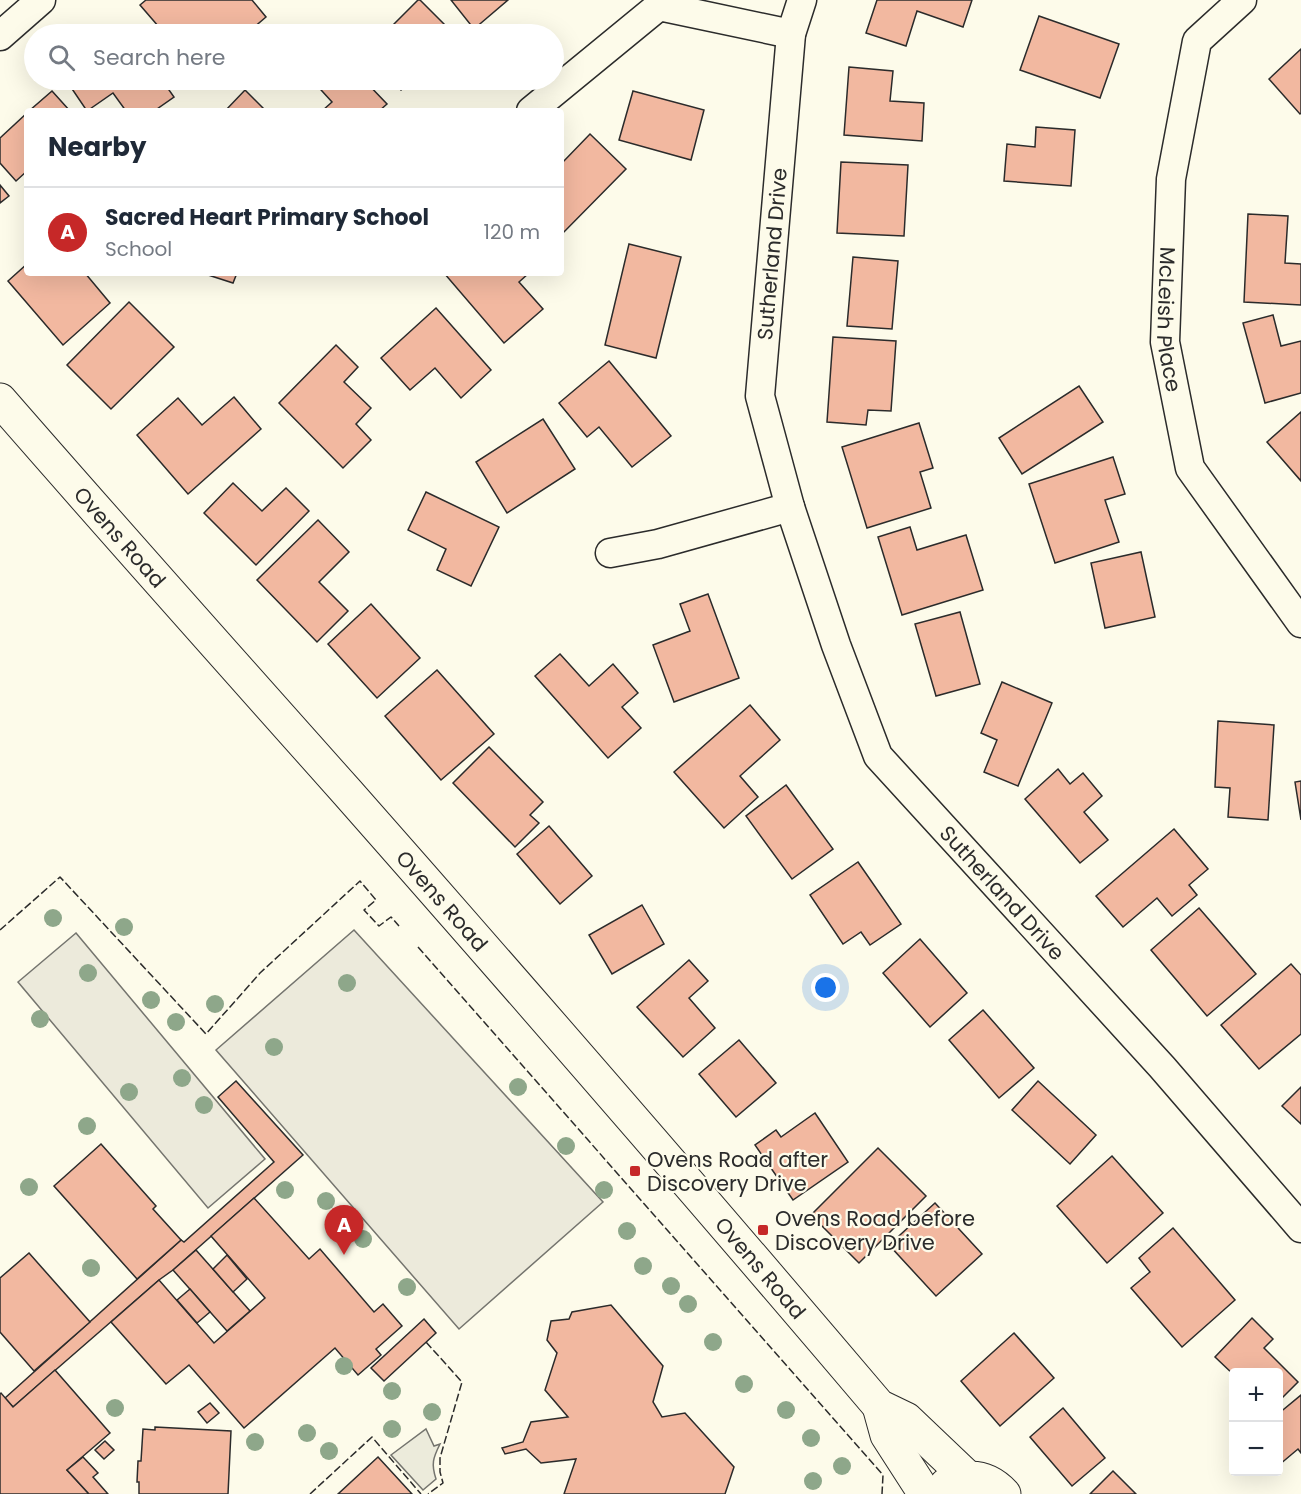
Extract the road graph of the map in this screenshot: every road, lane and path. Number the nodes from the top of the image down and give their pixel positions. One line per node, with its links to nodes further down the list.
1 (41, 0): 5 (street)
2 (802, 0): 4 (street, Sutherland Drive)
3 (1242, 0): 12 (street, McLeish Place)
4 (791, 34): 6 (street); 10 (street, Sutherland Drive)
5 (0, 36)
6 (564, 84)
7 (557, 90): 8 (street)
8 (535, 108)
9 (0, 400): 14 (street, Ovens Road)
10 (790, 507): 11 (street); 13 (street, Sutherland Drive)
11 (610, 553)
12 (1301, 623)
13 (1301, 1228)
14 (879, 1406): 15 (street, Ovens Road); 16 (street, Ovens Road)
15 (968, 1478): 17 (street); 18 (street, Ovens Road)
16 (925, 1494)
17 (936, 1494)
18 (1004, 1494)

